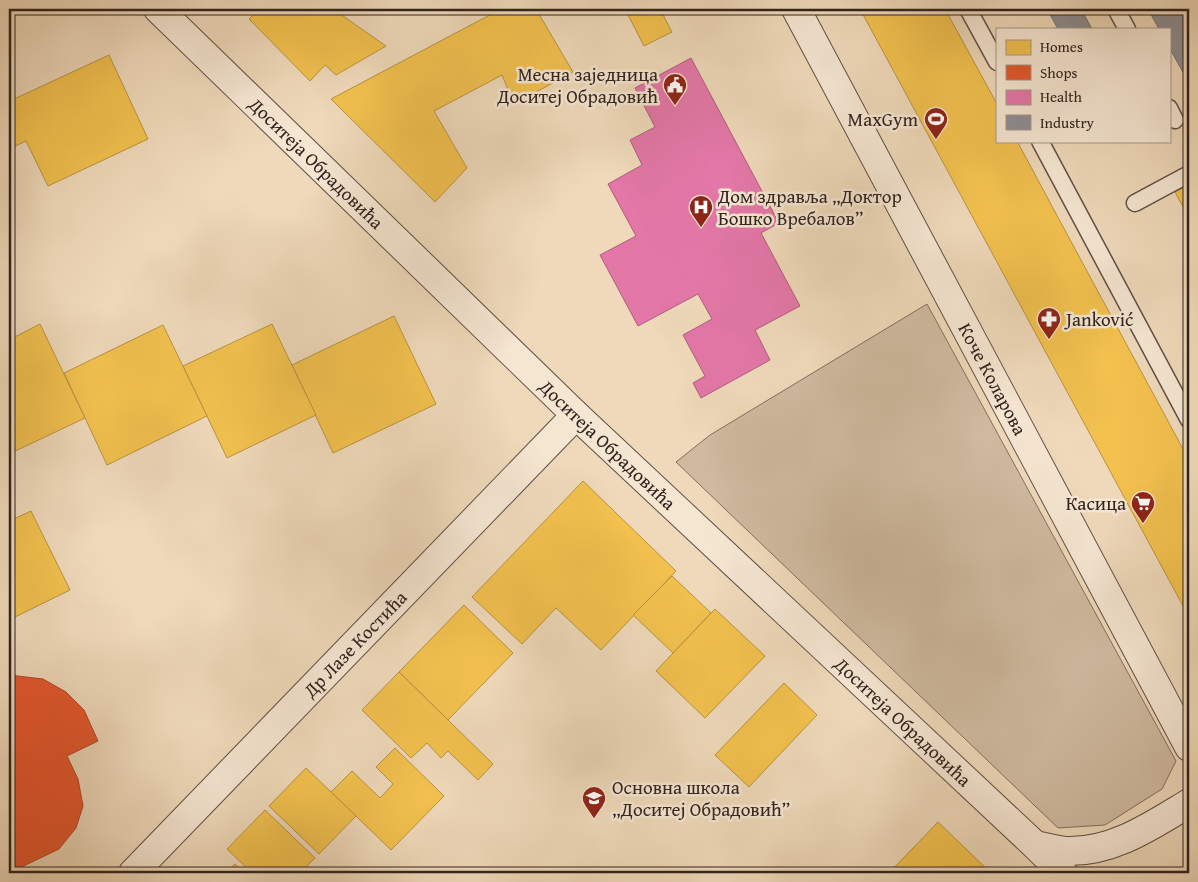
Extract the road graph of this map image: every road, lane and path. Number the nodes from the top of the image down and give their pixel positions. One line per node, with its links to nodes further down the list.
1 (158, 9): 10 (street, Доситеја Обрадовића)
2 (796, 9): 12 (street, Коче Коларова)
3 (968, 9): 6 (lane)
4 (1116, 9): 5 (lane)
5 (1126, 28)
6 (996, 60)
7 (1041, 142): 11 (lane)
8 (1189, 174): 9 (lane)
9 (1135, 203)
10 (576, 415): 14 (street, Доситеја Обрадовића); 15 (street, Др Лазе Костића)
11 (1189, 420)
12 (1189, 748)
13 (1189, 803): 14 (street)
14 (1035, 845): 16 (street, Доситеја Обрадовића)
15 (133, 873)
16 (1063, 873)

